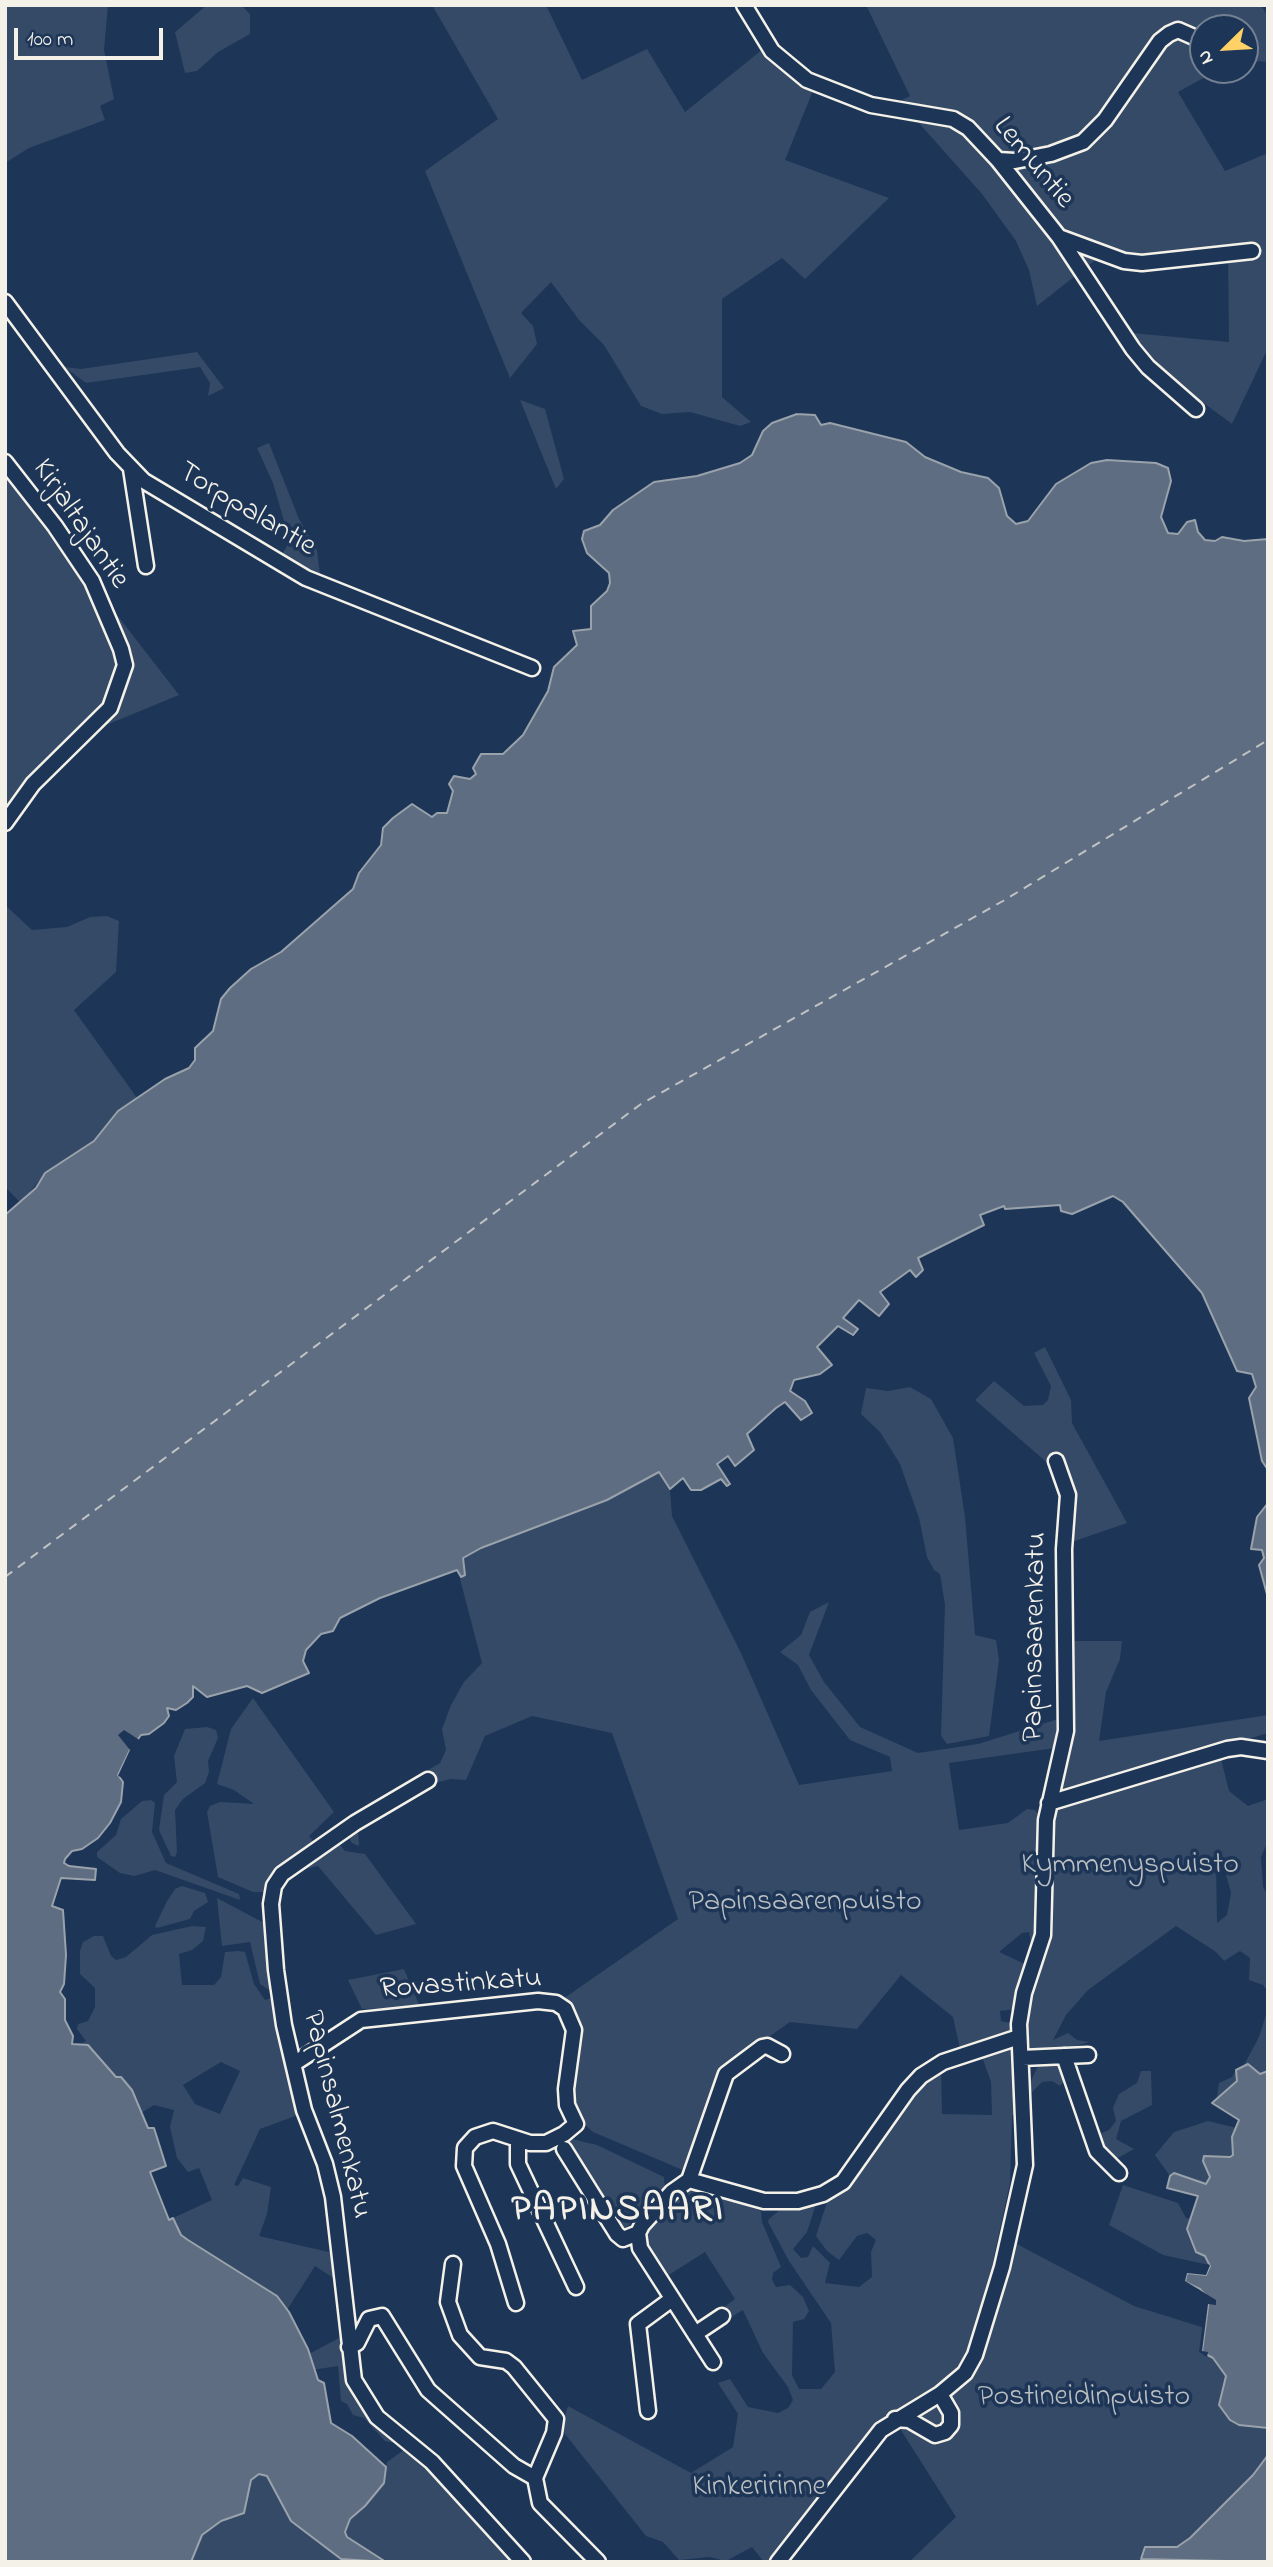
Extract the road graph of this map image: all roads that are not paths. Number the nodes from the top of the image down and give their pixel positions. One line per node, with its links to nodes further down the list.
1 (744, 5): 3 (street, Lemuntie)
2 (1189, 35): 3 (street)
3 (999, 160): 4 (street, Lemuntie)
4 (1059, 237): 5 (street); 7 (street, Lemuntie)
5 (1252, 251)
6 (5, 302): 9 (street, Torppalantie)
7 (1196, 409)
8 (5, 462): 12 (street, Kirjaltajantie)
9 (131, 469): 10 (street); 11 (street, Torppalantie)
10 (146, 566)
11 (532, 668)
12 (5, 823)
13 (1056, 1461): 16 (street, Papinsaarenkatu)
14 (1268, 1751): 16 (street)
15 (428, 1780): 22 (street, Papinsalmenkatu)
16 (1049, 1802): 17 (street, Papinsaarenkatu)
17 (1019, 2037): 21 (street, Papinsaarenkatu); 26 (street)
18 (782, 2054): 26 (street)
19 (1088, 2055): 20 (street)
20 (1064, 2056): 21 (street); 25 (street)
21 (1023, 2057): 36 (street, Papinsaarenkatu)
22 (295, 2063): 23 (street, Rovastinkatu); 34 (street, Papinsalmenkatu)
23 (519, 2140): 29 (street); 31 (street)
24 (564, 2149): 27 (street)
25 (1119, 2173)
26 (684, 2182): 27 (street)
27 (638, 2233): 30 (street)
28 (453, 2264): 39 (street)
29 (576, 2287)
30 (672, 2299): 33 (street); 37 (street)
31 (516, 2302)
32 (722, 2316): 33 (street)
33 (695, 2334): 35 (street)
34 (349, 2347): 39 (street); 40 (street, Papinsalmenkatu)
35 (713, 2362)
36 (940, 2394): 38 (street, Papinsaarenkatu); 38 (street)
37 (648, 2411)
38 (895, 2419): 42 (street, Papinsaarenkatu)
39 (535, 2478): 41 (street)
40 (523, 2562)
41 (598, 2562)
42 (778, 2562)

